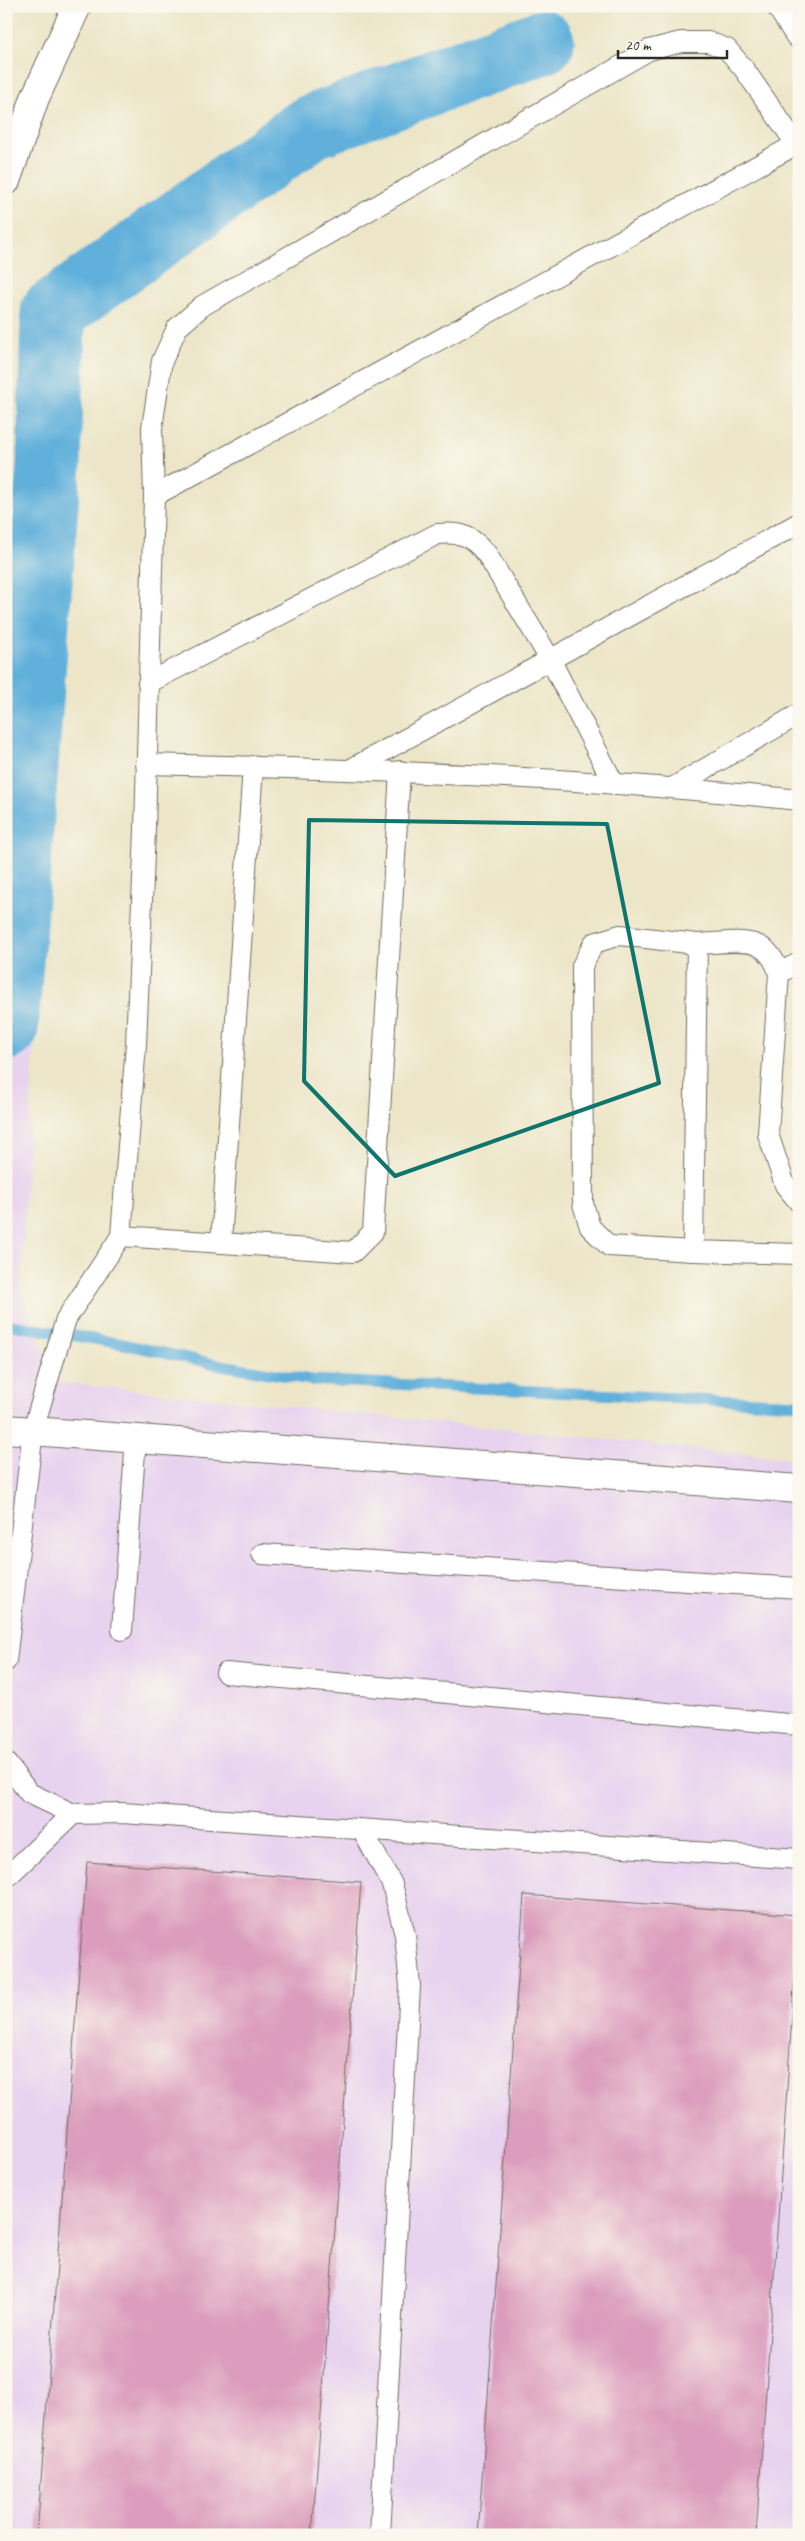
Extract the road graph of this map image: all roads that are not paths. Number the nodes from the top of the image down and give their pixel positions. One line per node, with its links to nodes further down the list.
1 (77, 6): 5 (street)
2 (781, 6): 3 (street)
3 (799, 34)
4 (798, 146): 6 (lane); 6 (lane)
5 (6, 181)
6 (154, 496): 9 (lane)
7 (799, 523): 8 (lane)
8 (550, 660): 9 (lane); 13 (lane); 15 (lane)
9 (148, 682): 11 (lane)
10 (799, 714): 16 (lane)
11 (146, 764): 12 (lane); 22 (lane)
12 (252, 766): 13 (lane); 23 (lane)
13 (353, 768): 14 (lane)
14 (400, 771): 15 (lane); 23 (lane)
15 (614, 784): 16 (lane)
16 (674, 787): 17 (lane)
17 (799, 800)
18 (697, 944): 20 (lane); 24 (lane); 24 (lane)
19 (799, 963): 20 (lane)
20 (779, 973): 21 (lane)
21 (799, 1202)
22 (121, 1236): 23 (lane); 26 (lane)
23 (220, 1243)
24 (693, 1251): 25 (lane)
25 (799, 1254)
26 (14, 1428): 27 (street); 32 (lane)
27 (136, 1438): 28 (street); 31 (lane)
28 (799, 1489)
29 (262, 1554): 30 (lane)
30 (799, 1588)
31 (122, 1630)
32 (6, 1661)
33 (226, 1673): 34 (lane)
34 (799, 1725)
35 (6, 1763): 36 (lane)
36 (74, 1814): 37 (lane); 39 (lane)
37 (362, 1830): 38 (lane); 40 (lane)
38 (799, 1858)
39 (6, 1878)
40 (380, 2535)

